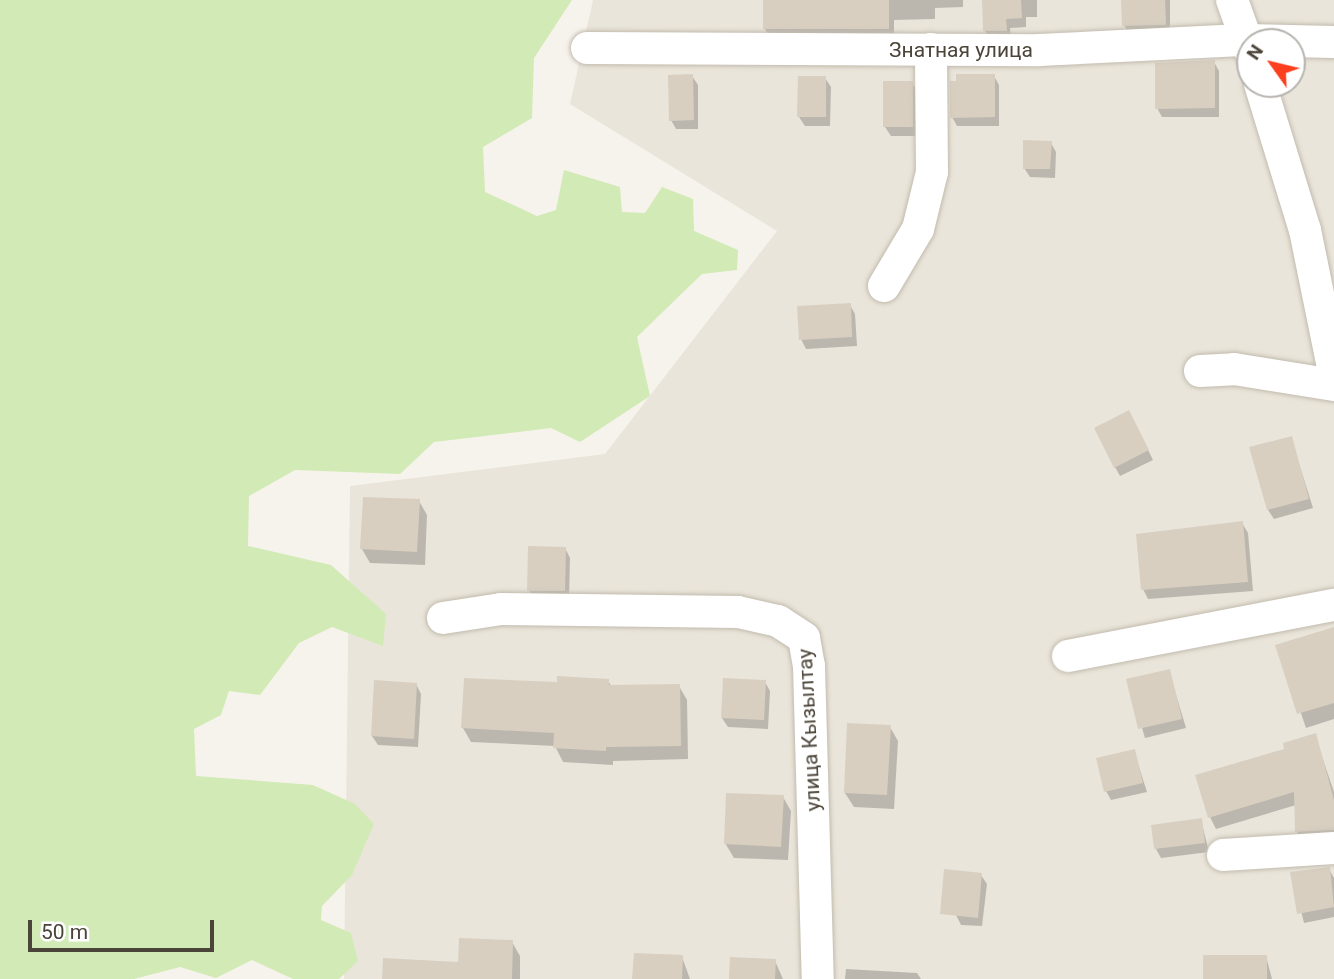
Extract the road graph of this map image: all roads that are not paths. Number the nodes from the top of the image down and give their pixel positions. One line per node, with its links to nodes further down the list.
1 (1232, 0): 2 (street)
2 (1242, 28)
3 (1334, 42): 4 (street, Знатная улица)
4 (1306, 43)
5 (1236, 45): 7 (street, Знатная улица)
6 (587, 48): 7 (street, Знатная улица)
7 (931, 49): 10 (street)
8 (1265, 98): 9 (street)
9 (1323, 257): 12 (street)
10 (884, 286)
11 (1200, 371): 13 (street)
12 (1334, 373)
13 (1334, 385)
14 (1334, 605): 16 (street)
15 (443, 618): 19 (street, улица Кызылтау)
16 (1068, 656)
17 (1334, 848): 18 (street)
18 (1223, 855)
19 (818, 979)

